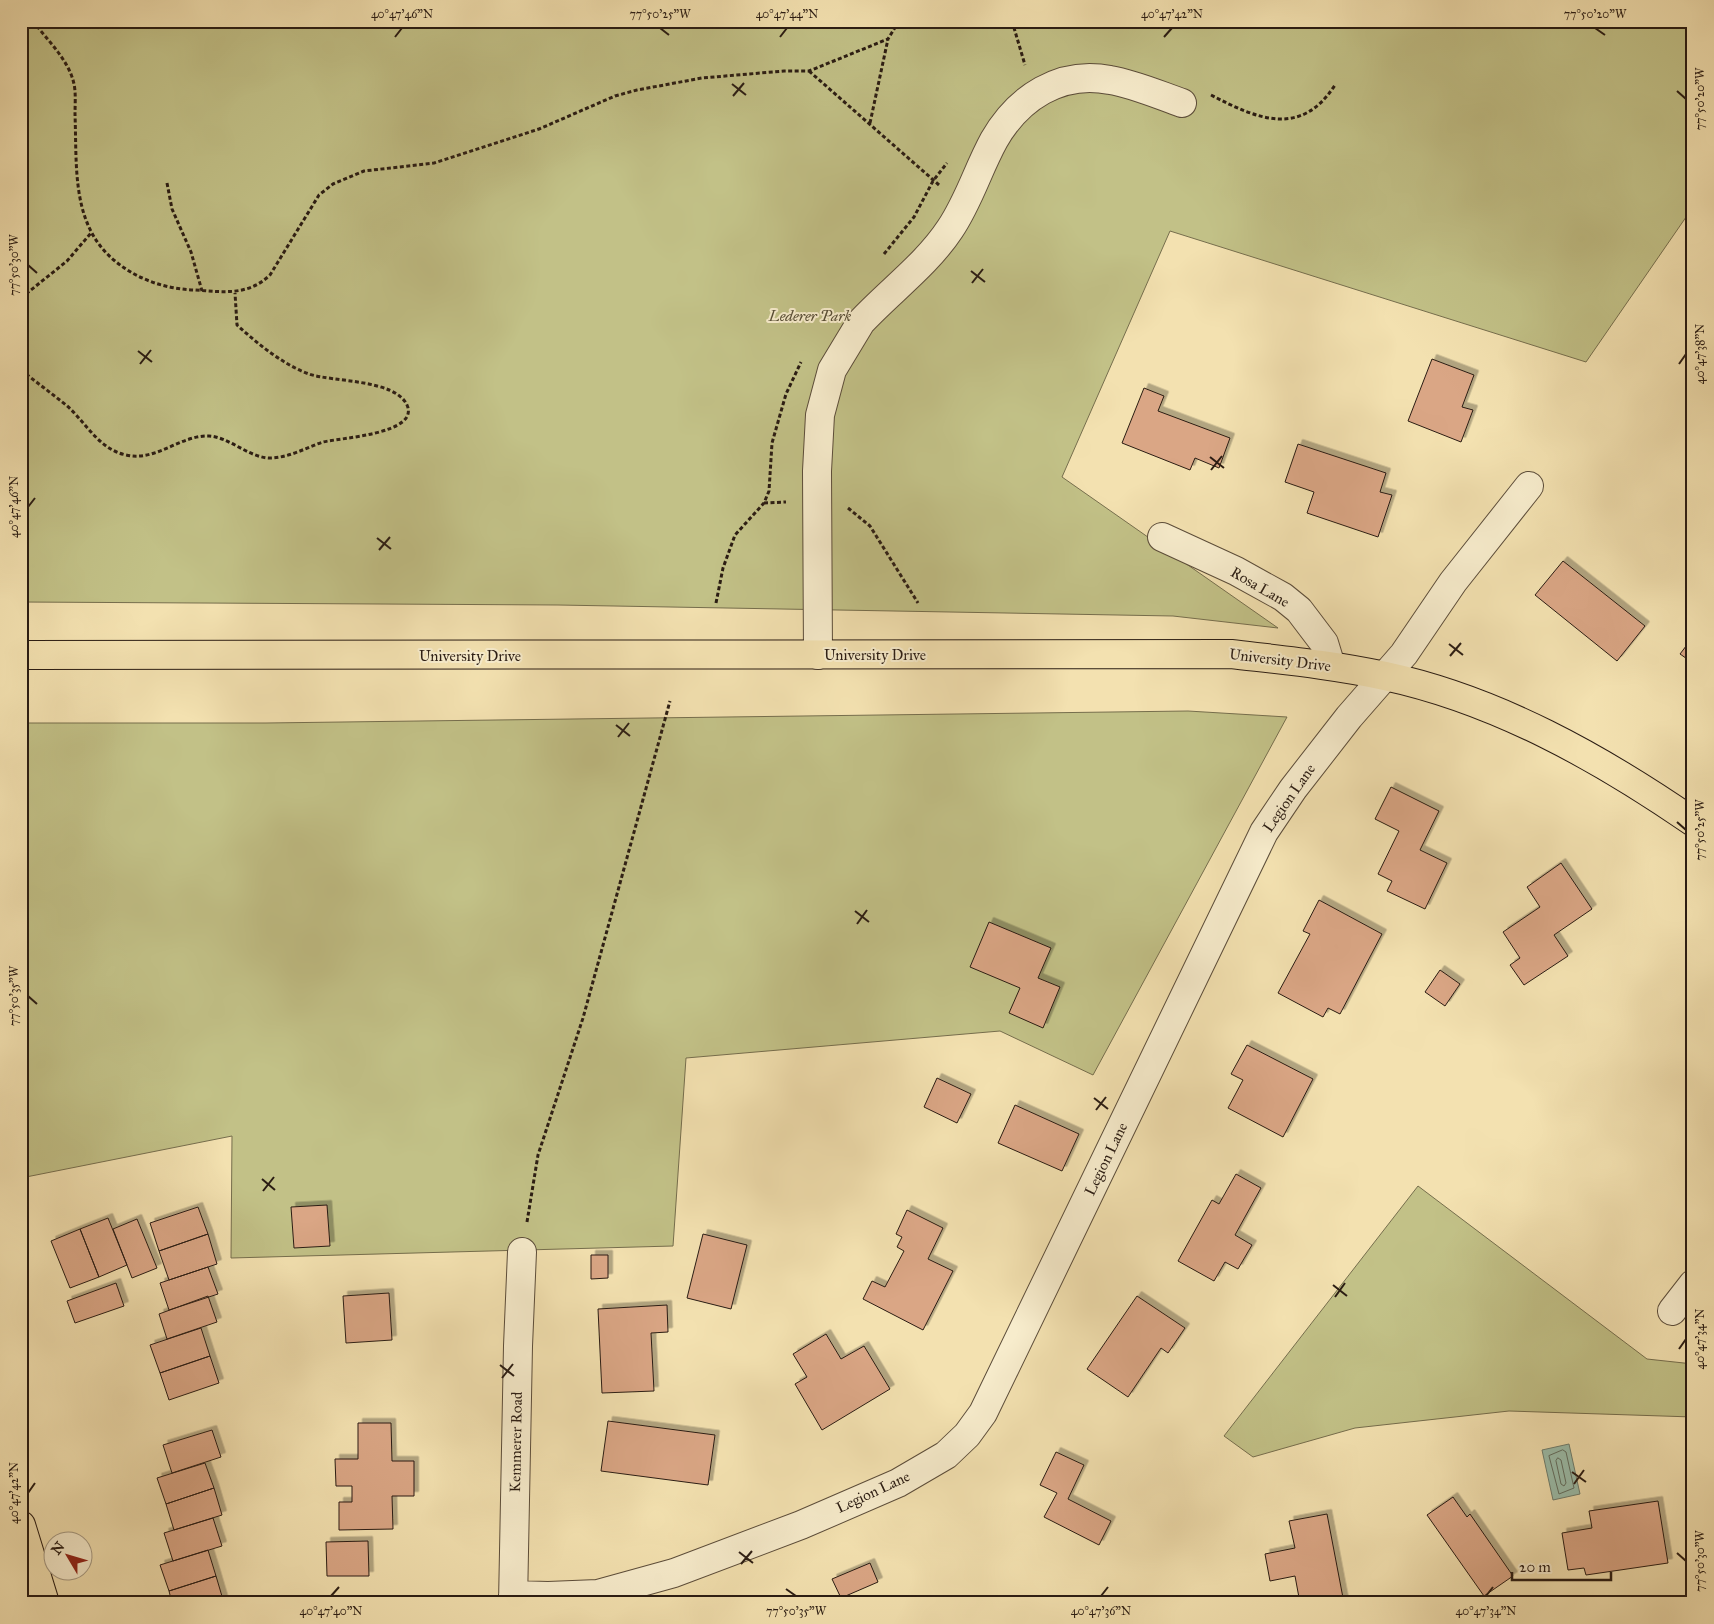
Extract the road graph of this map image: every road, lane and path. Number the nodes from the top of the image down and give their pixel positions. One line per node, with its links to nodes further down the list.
1 (33, 21): 11 (path)
2 (899, 21): 4 (path)
3 (1012, 21): 5 (path)
4 (888, 39): 6 (path); 8 (path)
5 (1024, 65)
6 (809, 71): 8 (path); 13 (path)
7 (1182, 103): 10 (street)
8 (870, 123): 10 (path)
9 (167, 183): 12 (path)
10 (965, 205): 17 (street)
11 (90, 233): 12 (path); 14 (path)
12 (202, 291): 13 (path)
13 (235, 293): 15 (path)
14 (21, 298)
15 (21, 370)
16 (1529, 486): 24 (street, Legion Lane)
17 (817, 502): 18 (path); 20 (path); 22 (street)
18 (764, 503)
19 (1162, 537): 23 (street, Rosa Lane)
20 (918, 603)
21 (21, 655): 22 (main road, University Drive)
22 (818, 655): 23 (main road, University Drive)
23 (1331, 666): 24 (main road, University Drive)
24 (1385, 676): 26 (main road, University Drive); 31 (street, Legion Lane)
25 (670, 700): 27 (path)
26 (1693, 822)
27 (522, 1252): 31 (street, Kemmerer Road)
28 (1693, 1284): 29 (street)
29 (1672, 1311)
30 (21, 1526): 32 (main road)
31 (513, 1599)
32 (45, 1603)

